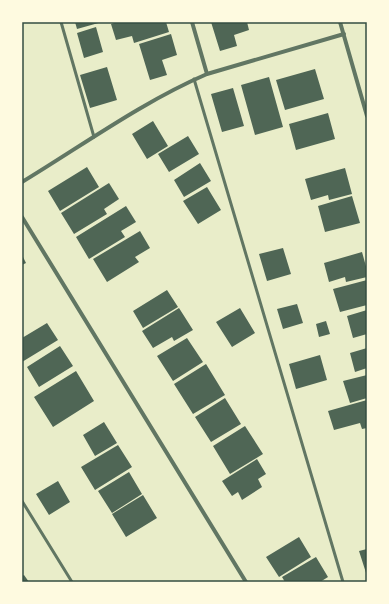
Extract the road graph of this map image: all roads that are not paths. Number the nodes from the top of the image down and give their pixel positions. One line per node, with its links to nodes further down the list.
1 (61, 22): 8 (lane)
2 (192, 22): 5 (street)
3 (340, 22): 4 (street)
4 (344, 34): 5 (street); 7 (street)
5 (207, 74): 6 (street)
6 (194, 79): 8 (street); 14 (lane)
7 (367, 116)
8 (94, 137): 9 (street)
9 (22, 182)
10 (22, 217): 13 (street)
11 (22, 500): 12 (lane)
12 (72, 582)
13 (246, 582)
14 (343, 582)

